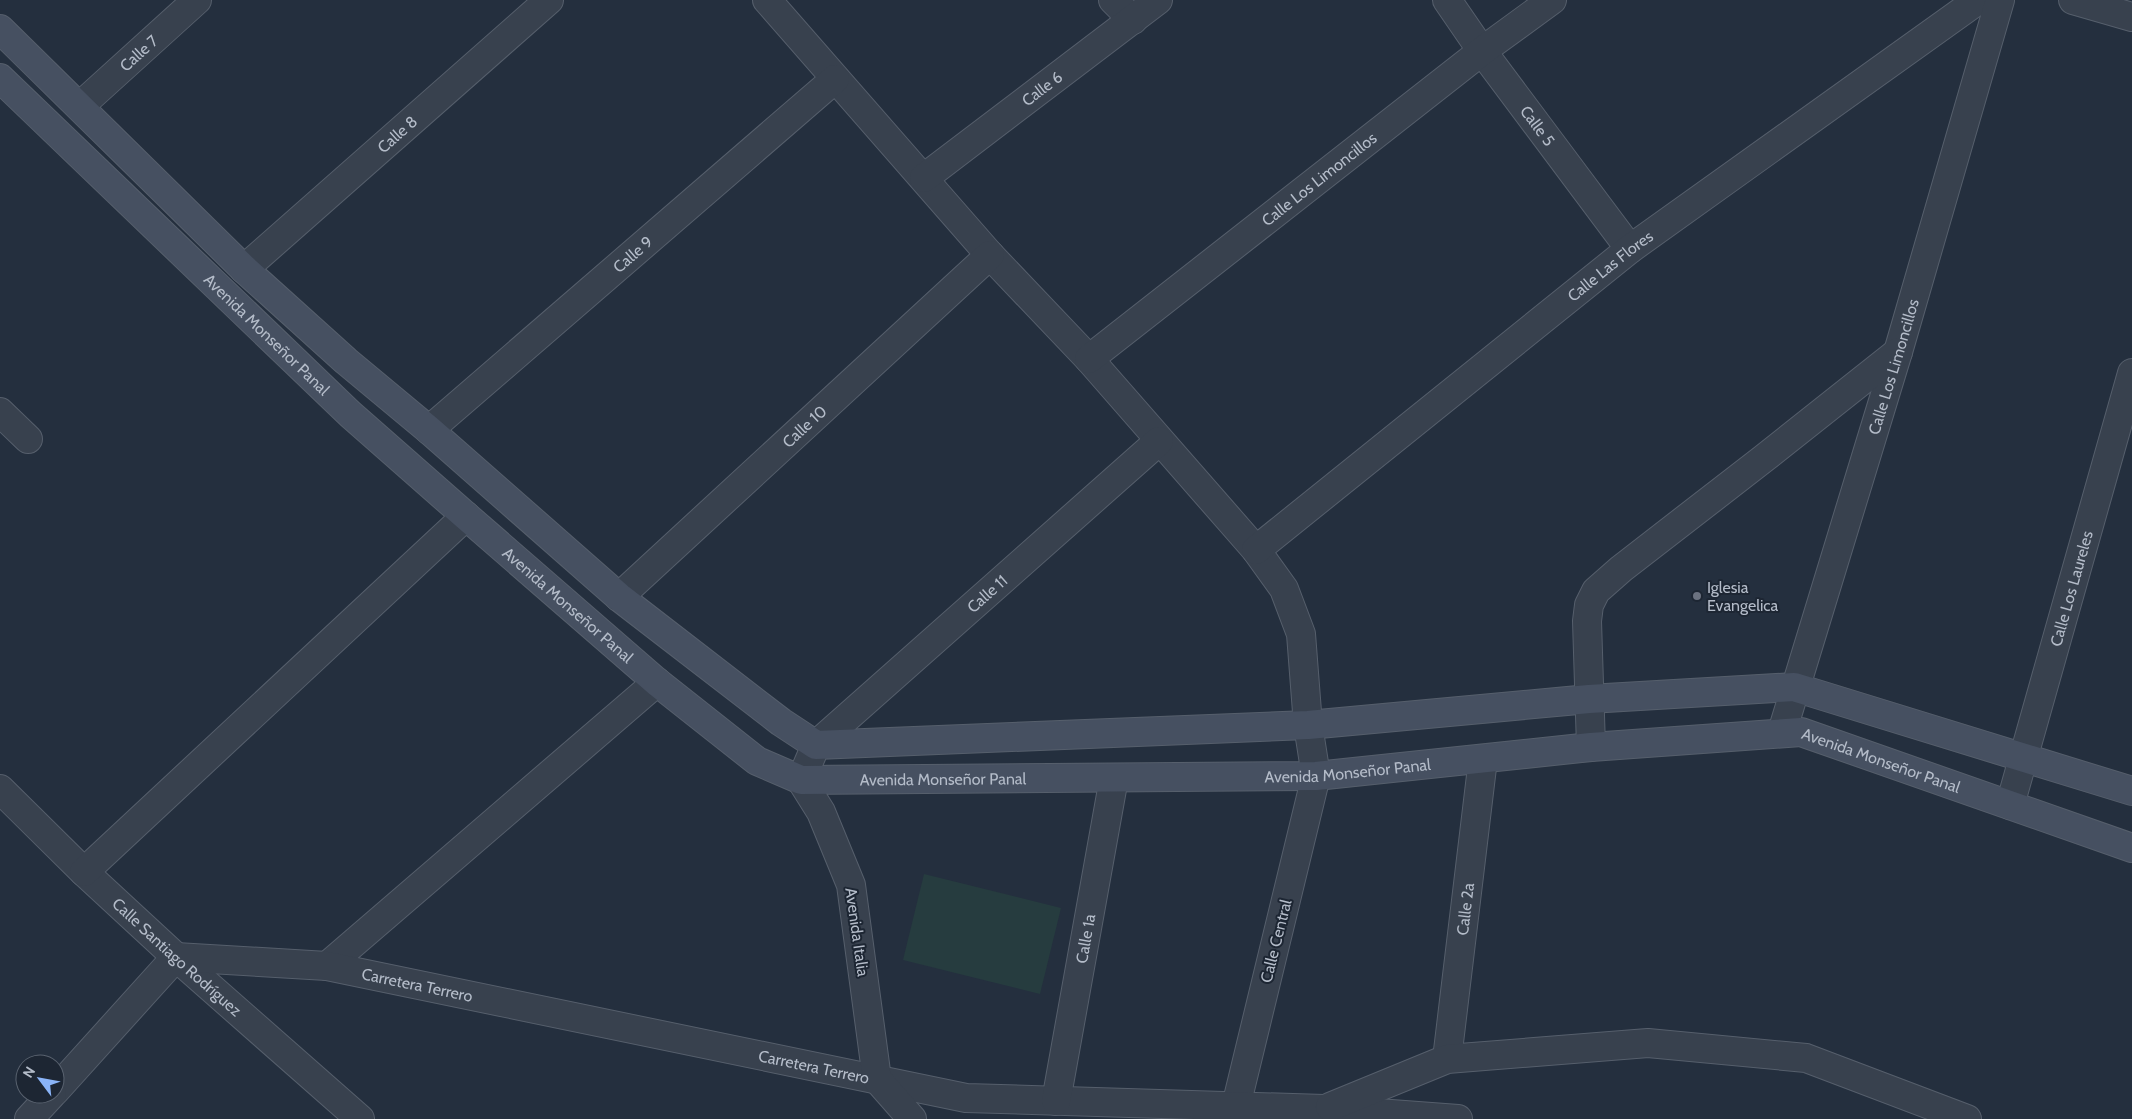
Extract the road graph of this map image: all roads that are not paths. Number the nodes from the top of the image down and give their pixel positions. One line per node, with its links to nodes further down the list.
1 (197, 0): 17 (street, Calle 7)
2 (550, 0): 21 (street, Calle 8)
3 (767, 0): 16 (street)
4 (1113, 0): 12 (street)
5 (1158, 0): 12 (street, Calle 6)
6 (1447, 0): 14 (street, Calle 5)
7 (1552, 0): 14 (street, Calle Los Limoncillos)
8 (1978, 0): 19 (street, Calle Las Flores)
9 (2000, 0): 22 (street, Calle Los Limoncillos)
10 (2073, 0): 11 (street)
11 (2132, 17)
12 (1132, 20): 18 (street, Calle 6)
13 (0, 29): 17 (street, Avenida Monseñor Panal)
14 (1482, 51): 19 (street, Calle 5); 23 (street, Calle Los Limoncillos)
15 (0, 78): 29 (street, Avenida Monseñor Panal)
16 (835, 79): 18 (street); 26 (street, Calle 9)
17 (80, 106): 21 (street, Avenida Monseñor Panal)
18 (924, 178): 20 (street)
19 (1630, 249): 30 (street, Calle Las Flores)
20 (990, 255): 23 (street); 31 (street, Calle 10)
21 (244, 269): 26 (street, Avenida Monseñor Panal)
22 (1898, 352): 33 (street, Calle Los Limoncillos); 34 (street)
23 (1088, 360): 28 (street)
24 (2132, 373): 39 (street, Calle Los Laureles)
25 (0, 412): 27 (street)
26 (429, 430): 31 (street, Avenida Monseñor Panal)
27 (28, 439)
28 (1160, 441): 30 (street); 37 (street, Calle 11)
29 (466, 516): 32 (street, Avenida Monseñor Panal); 48 (street)
30 (1256, 550): 35 (street)
31 (619, 597): 37 (street, Avenida Monseñor Panal)
32 (657, 682): 43 (street, Avenida Monseñor Panal); 50 (street)
33 (1794, 687): 34 (street); 36 (street, Calle Los Limoncillos); 39 (street)
34 (1589, 700): 35 (street); 38 (street)
35 (1308, 725): 37 (street); 41 (street)
36 (1782, 732): 38 (street, Avenida Monseñor Panal); 46 (street, Avenida Monseñor Panal)
37 (816, 745): 43 (street)
38 (1591, 748): 40 (street, Avenida Monseñor Panal)
39 (2025, 758): 45 (street); 46 (street, Calle Los Laureles)
40 (1483, 759): 41 (street, Avenida Monseñor Panal); 51 (street, Calle 2a)
41 (1316, 776): 42 (street, Avenida Monseñor Panal); 56 (street, Calle Central)
42 (1114, 778): 43 (street, Avenida Monseñor Panal); 54 (street, Calle 1a)
43 (801, 780): 53 (street, Avenida Italia)
44 (0, 790): 48 (street, Calle Santiago Rodríguez)
45 (2132, 791)
46 (2010, 805): 47 (street, Avenida Monseñor Panal)
47 (2132, 848)
48 (84, 872): 49 (street, Calle Santiago Rodríguez)
49 (176, 957): 50 (street, Carretera Terrero); 52 (street); 59 (street, Calle Santiago Rodríguez)
50 (326, 966): 53 (street, Carretera Terrero)
51 (1447, 1059): 57 (street); 62 (street)
52 (65, 1080)
53 (877, 1080): 54 (street, Carretera Terrero); 60 (street)
54 (1056, 1100): 56 (street, Carretera Terrero)
55 (43, 1104): 58 (street)
56 (1236, 1106): 57 (street, Carretera Terrero)
57 (1324, 1109): 61 (street, Carretera Terrero)
58 (29, 1119)
59 (360, 1119)
60 (912, 1119)
61 (1458, 1119)
62 (1967, 1119)

